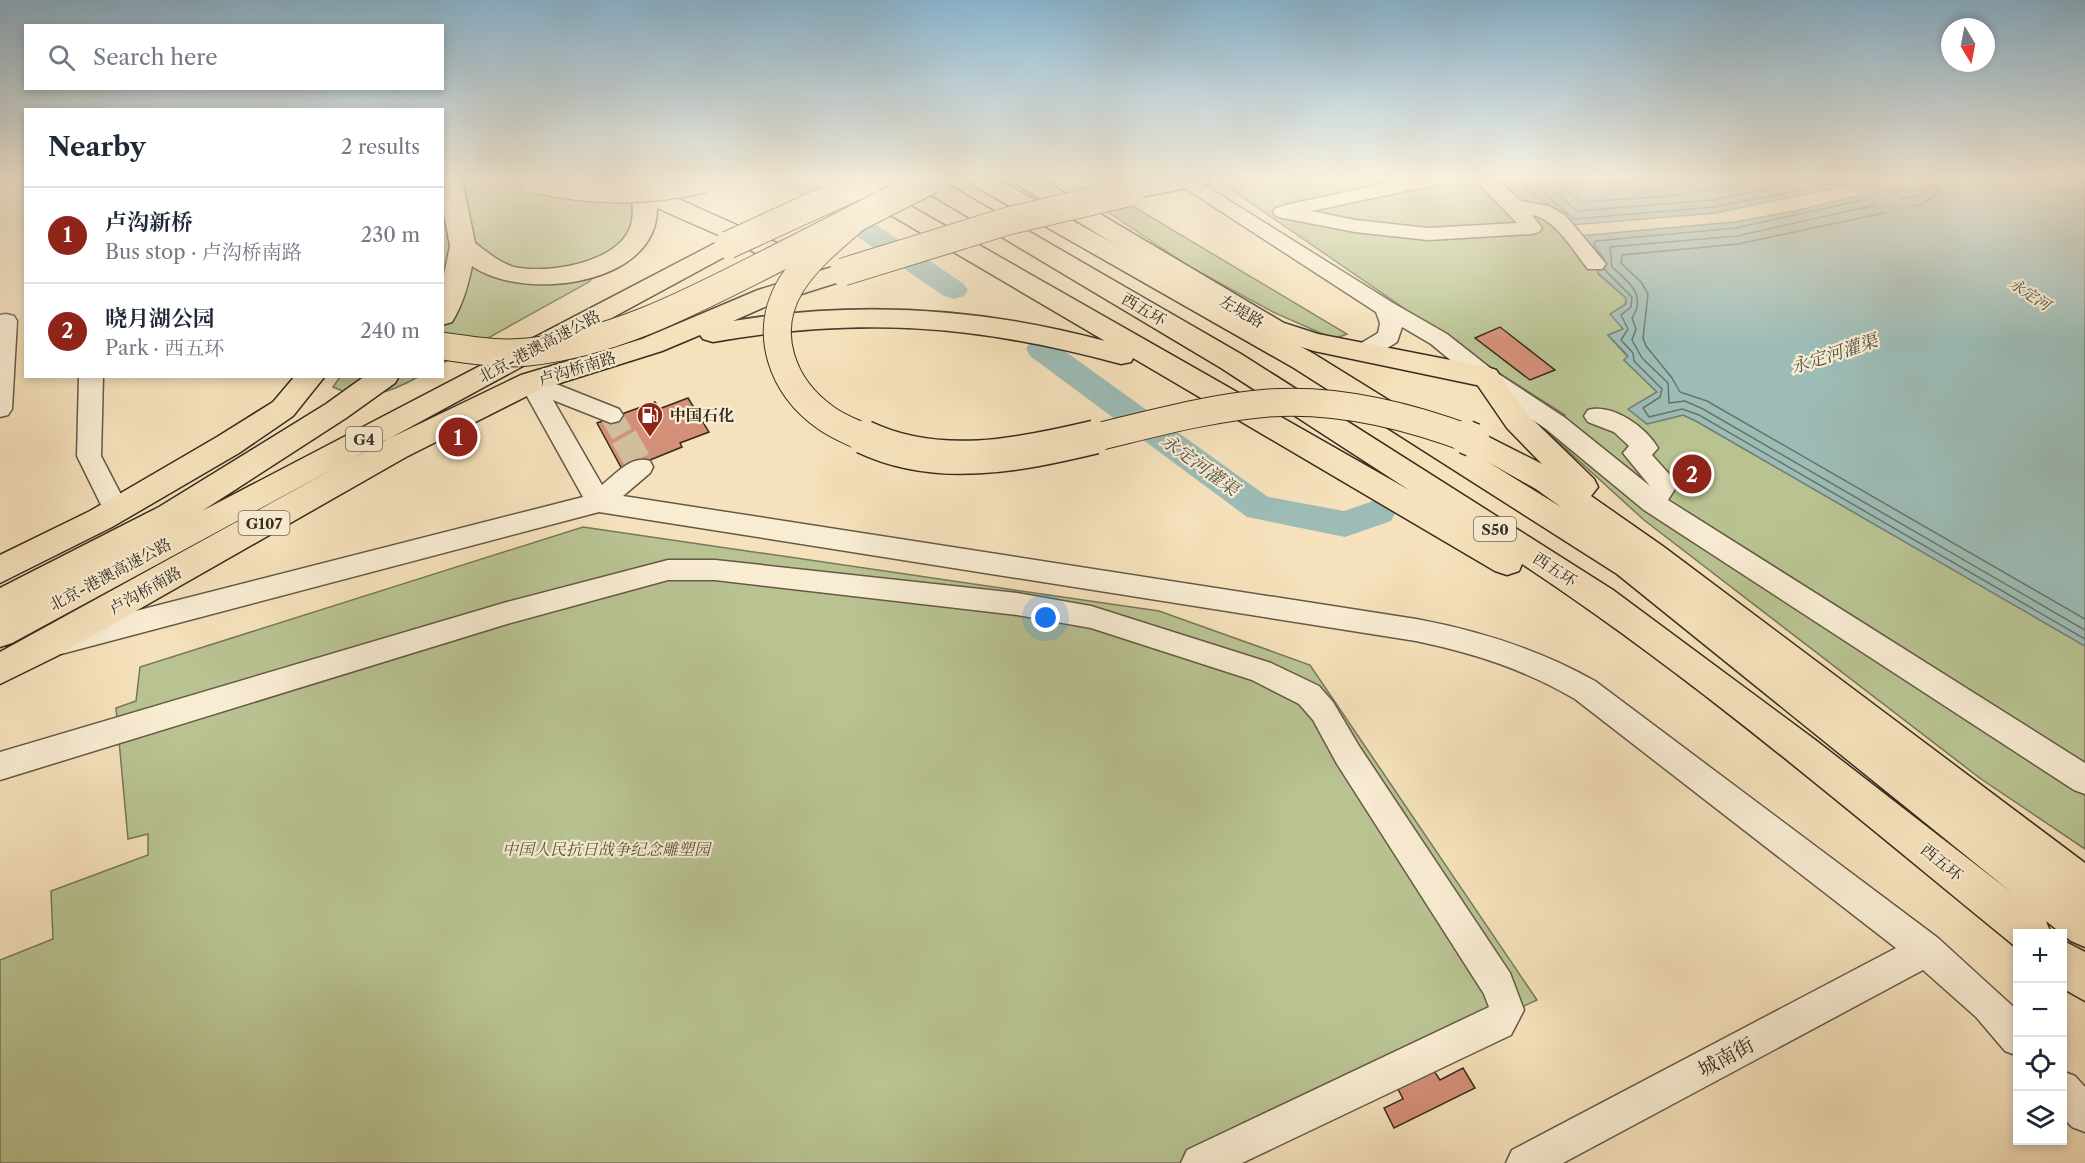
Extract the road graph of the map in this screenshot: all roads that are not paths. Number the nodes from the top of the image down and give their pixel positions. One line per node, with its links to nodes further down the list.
1 (460, 233): 18 (main road)
2 (641, 233): 18 (main road)
3 (730, 233): 17 (main road, G4)
4 (735, 233): 19 (main road, 卢沟桥南路 / G107)
5 (735, 233): 17 (main road, G4, bridge)
6 (826, 233): 27 (main road, bridge)
7 (839, 233): 45 (main road, bridge)
8 (939, 233): 36 (main road)
9 (965, 233): 21 (main road, 卢沟桥南路 / G107, bridge)
10 (1013, 233): 52 (main road, 西五环 / S50)
11 (1077, 233): 56 (main road, 西五环 / S50)
12 (1114, 233): 28 (main road, 左堤路)
13 (1270, 233): 23 (street)
14 (1421, 233): 15 (street)
15 (1441, 233)
16 (1570, 233): 20 (street)
17 (718, 240): 29 (main road, 北京-港澳高速公路 / G4); 49 (main road, 北京-港澳高速公路 / G4)
18 (463, 246): 24 (main road)
19 (770, 249): 21 (main road, 卢沟桥南路 / G107); 22 (main road)
20 (1595, 264)
21 (840, 269): 22 (main road, 卢沟桥南路 / G107)
22 (767, 296): 26 (main road, 卢沟桥南路 / G107)
23 (1385, 308): 28 (street); 30 (street)
24 (444, 311)
25 (6, 321): 37 (street)
26 (652, 345): 35 (main road, 卢沟桥南路 / G107); 36 (main road)
27 (444, 346)
28 (1361, 352): 30 (main road, 左堤路)
29 (444, 372)
30 (1486, 377): 41 (street); 45 (main road)
31 (91, 378): 43 (street)
32 (309, 378): 43 (main road)
33 (382, 378): 44 (main road)
34 (432, 378): 44 (main road, 北京-港澳高速公路 / G4)
35 (531, 382): 38 (street); 42 (street); 50 (main road, 卢沟桥南路 / G107)
36 (1207, 389): 52 (main road)
37 (0, 409)
38 (611, 416)
39 (1596, 416): 41 (street)
40 (641, 467): 42 (street)
41 (1649, 500): 54 (street)
42 (599, 502): 50 (street); 58 (street)
43 (116, 510): 47 (main road)
44 (162, 520): 48 (main road, 北京-港澳高速公路 / G4)
45 (1653, 556): 55 (main road)
46 (0, 564): 47 (street)
47 (0, 570)
48 (0, 604)
49 (0, 633)
50 (45, 646): 51 (main road, 卢沟桥南路 / G107)
51 (0, 669)
52 (1801, 750): 57 (main road, 西五环 / S50)
53 (0, 766): 64 (street)
54 (2085, 780)
55 (2085, 887)
56 (2085, 927)
57 (2026, 929)
58 (1926, 950): 61 (street); 65 (street, 城南街)
59 (2067, 964): 60 (main road)
60 (2085, 980)
61 (2017, 1037)
62 (2064, 1091): 63 (street)
63 (2085, 1114)
64 (1200, 1163)
65 (1525, 1163)

